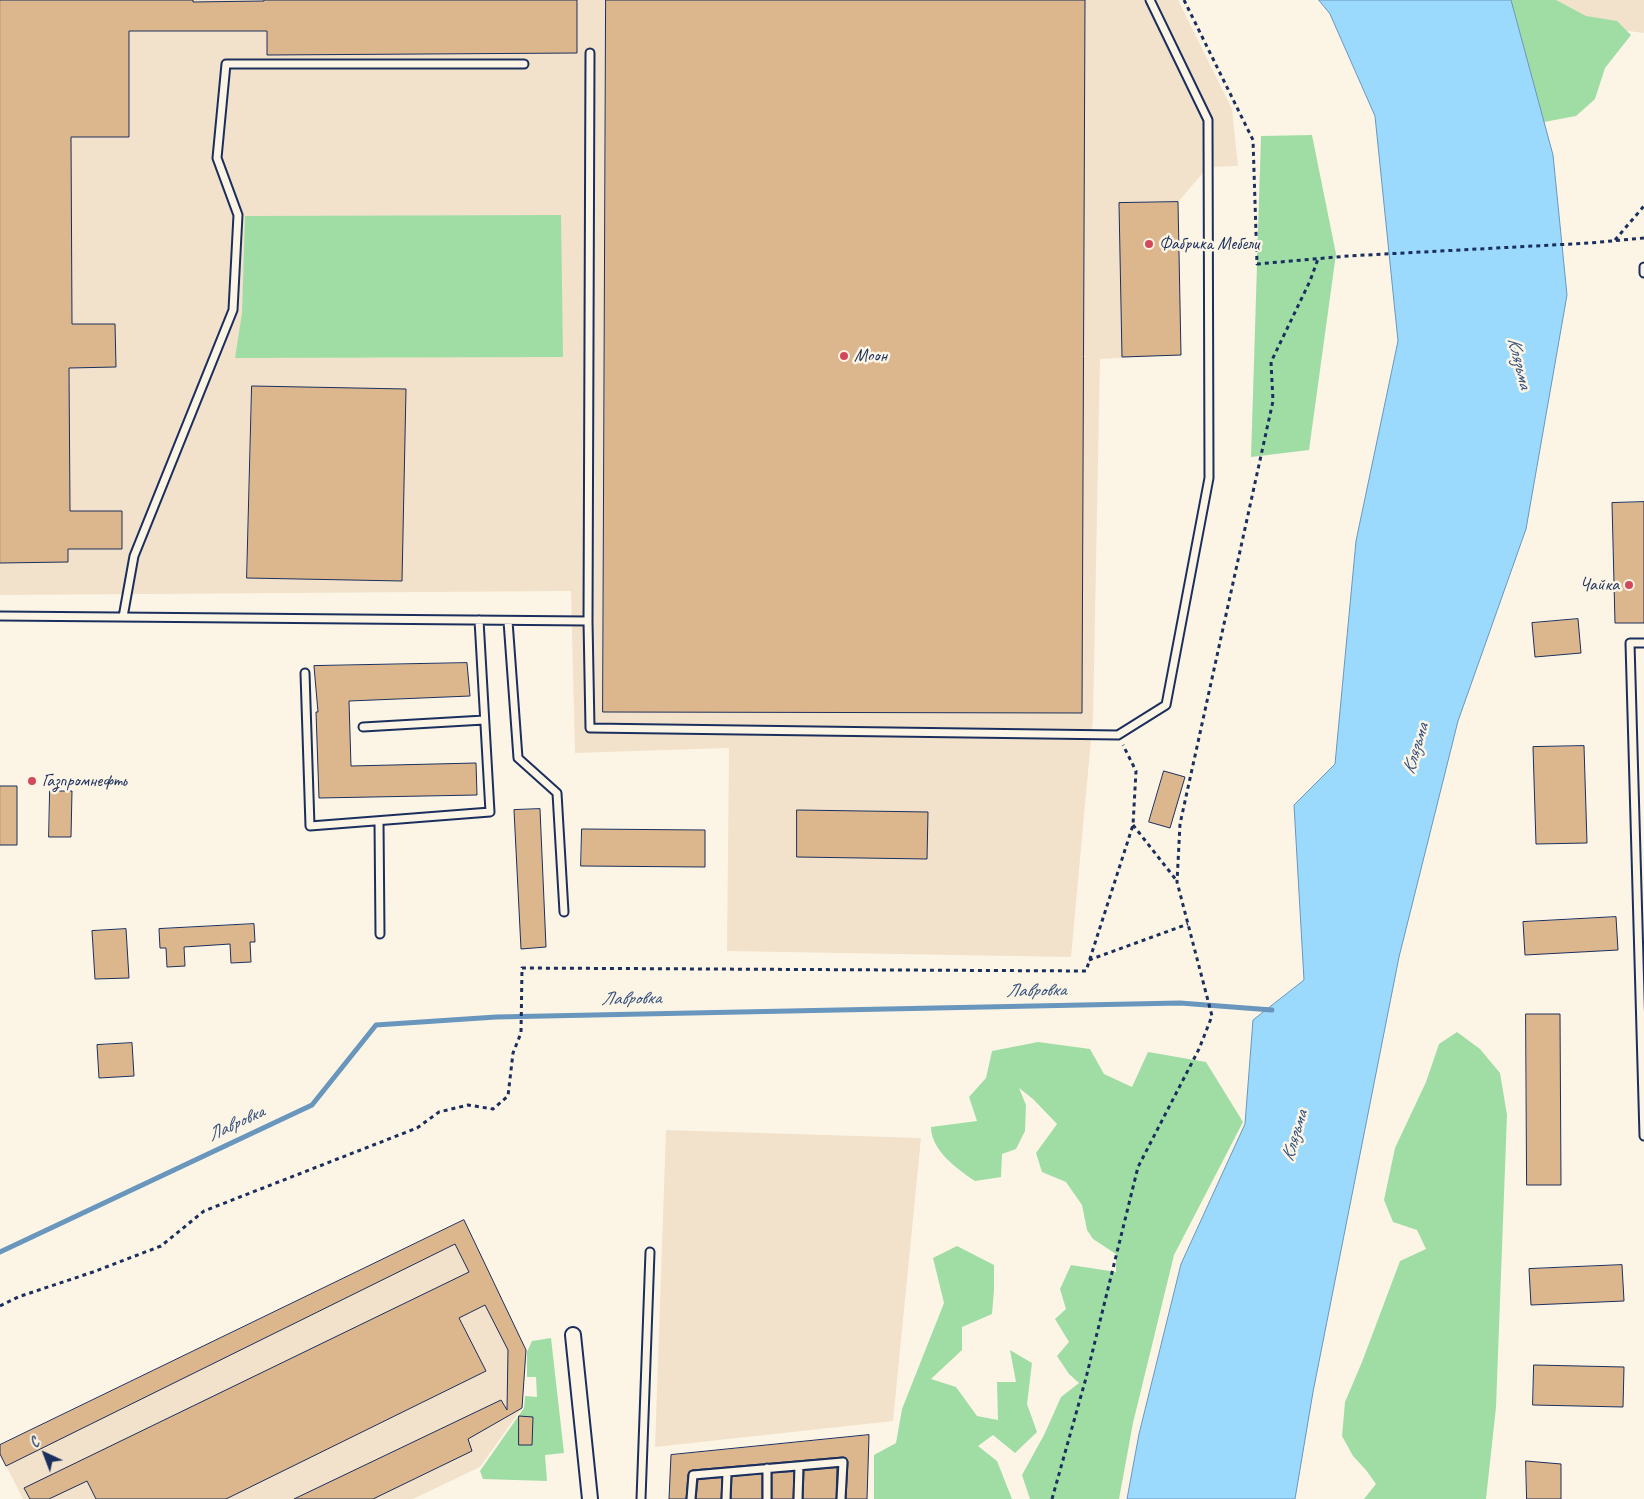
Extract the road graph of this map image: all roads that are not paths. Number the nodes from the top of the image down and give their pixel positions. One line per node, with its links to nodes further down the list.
1 (1150, 0): 10 (lane)
2 (590, 53): 10 (lane)
3 (524, 64): 7 (lane)
4 (1644, 267): 5 (lane)
5 (1644, 273)
6 (0, 616): 7 (lane)
7 (123, 617): 8 (lane)
8 (478, 620): 9 (lane); 13 (lane)
9 (508, 621): 10 (lane); 16 (lane)
10 (588, 621)
11 (1644, 643): 18 (lane)
12 (305, 673): 15 (lane)
13 (484, 720): 14 (lane); 15 (lane)
14 (363, 727)
15 (378, 821): 17 (lane)
16 (564, 912)
17 (380, 934)
18 (1644, 1136)
19 (650, 1252): 25 (lane)
20 (573, 1335): 24 (street)
21 (799, 1466): 22 (lane); 29 (lane); 30 (lane)
22 (767, 1468): 23 (lane); 28 (lane)
23 (727, 1473): 26 (lane); 27 (lane)
24 (590, 1499)
25 (641, 1499)
26 (691, 1499)
27 (726, 1499)
28 (766, 1499)
29 (798, 1499)
30 (841, 1499)

